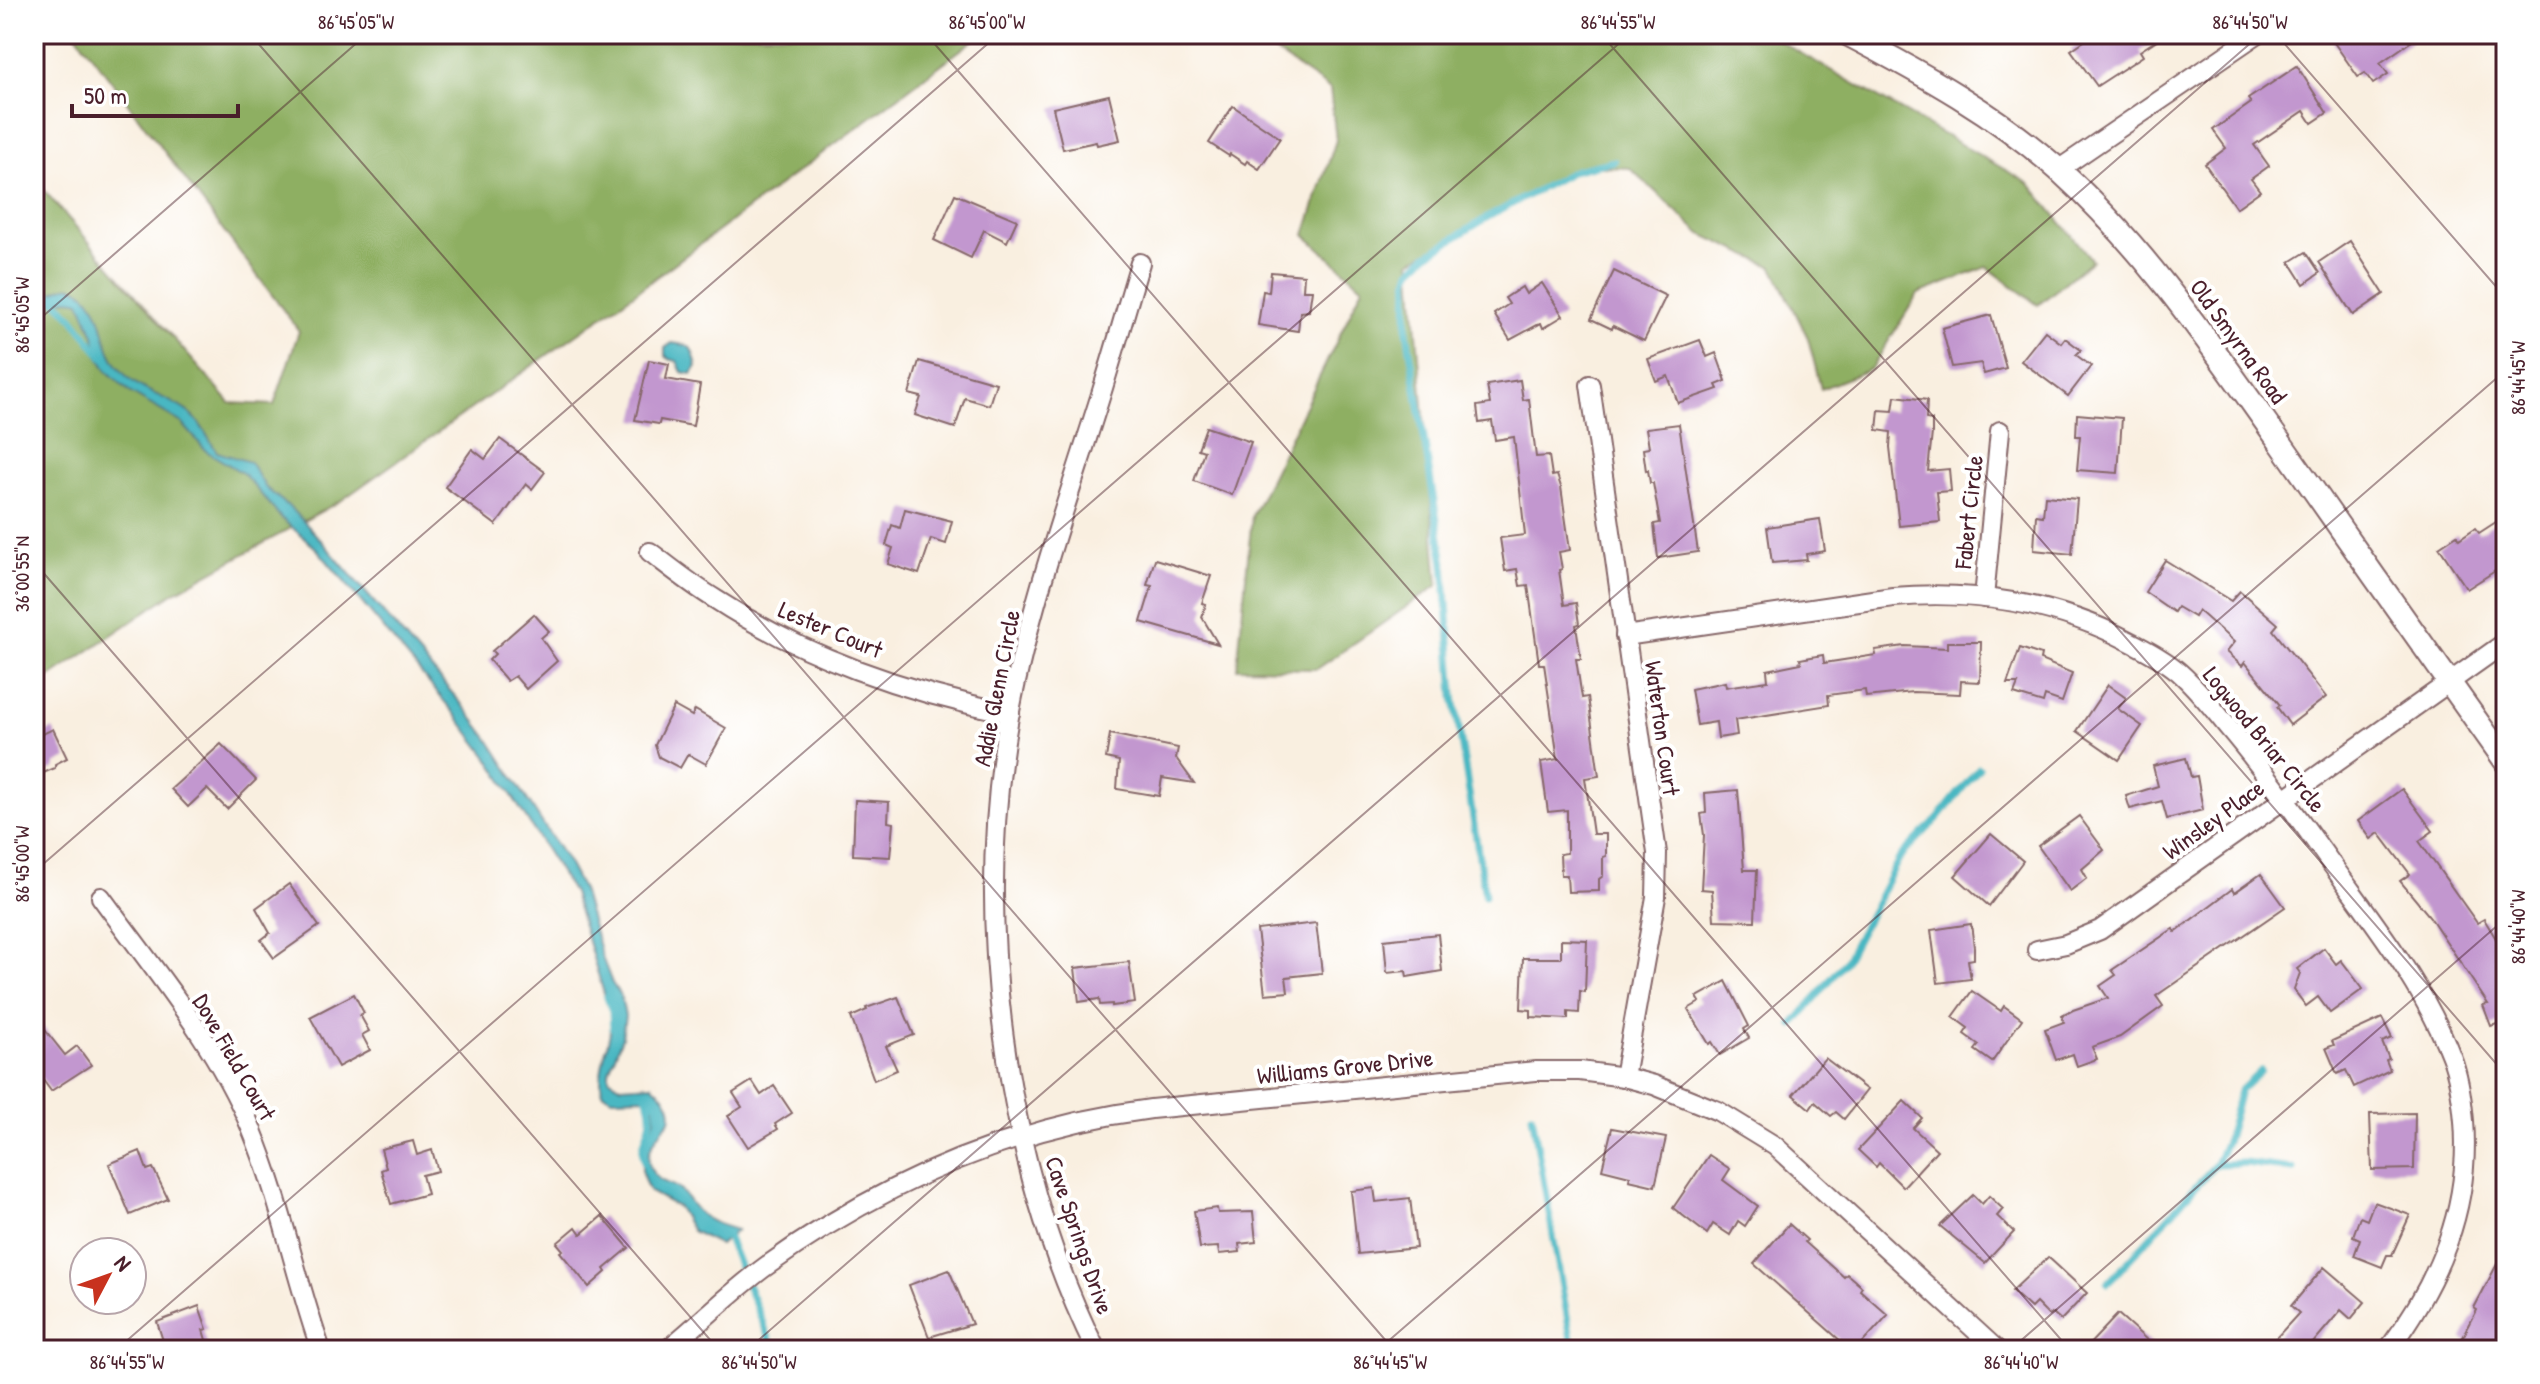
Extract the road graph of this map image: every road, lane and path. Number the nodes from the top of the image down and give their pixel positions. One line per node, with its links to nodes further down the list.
1 (1847, 34): 3 (street, Old Smyrna Road)
2 (2257, 34): 3 (street)
3 (2058, 170): 11 (street, Old Smyrna Road)
4 (1140, 263): 12 (street, Addie Glenn Circle)
5 (1590, 385): 9 (street, Waterton Court)
6 (2000, 431): 8 (street, Fabert Circle)
7 (650, 552): 12 (street, Lester Court)
8 (1984, 598): 9 (street, Logwood Briar Circle); 14 (street, Logwood Briar Circle)
9 (1625, 636): 17 (street, Waterton Court)
10 (2506, 642): 11 (street, Winsley Place)
11 (2449, 681): 13 (street, Old Smyrna Road); 14 (street, Winsley Place)
12 (1010, 713): 18 (street, Addie Glenn Circle)
13 (2506, 762)
14 (2284, 797): 16 (street, Winsley Place); 23 (street, Logwood Briar Circle)
15 (101, 897): 19 (street, Dove Field Court)
16 (2037, 950)
17 (1624, 1077): 18 (street, Williams Grove Drive); 22 (street, Williams Grove Drive)
18 (1022, 1135): 20 (street, Williams Grove Drive); 21 (street, Cave Springs Drive)
19 (321, 1350)
20 (667, 1350)
21 (1096, 1350)
22 (1997, 1350)
23 (2388, 1350)

